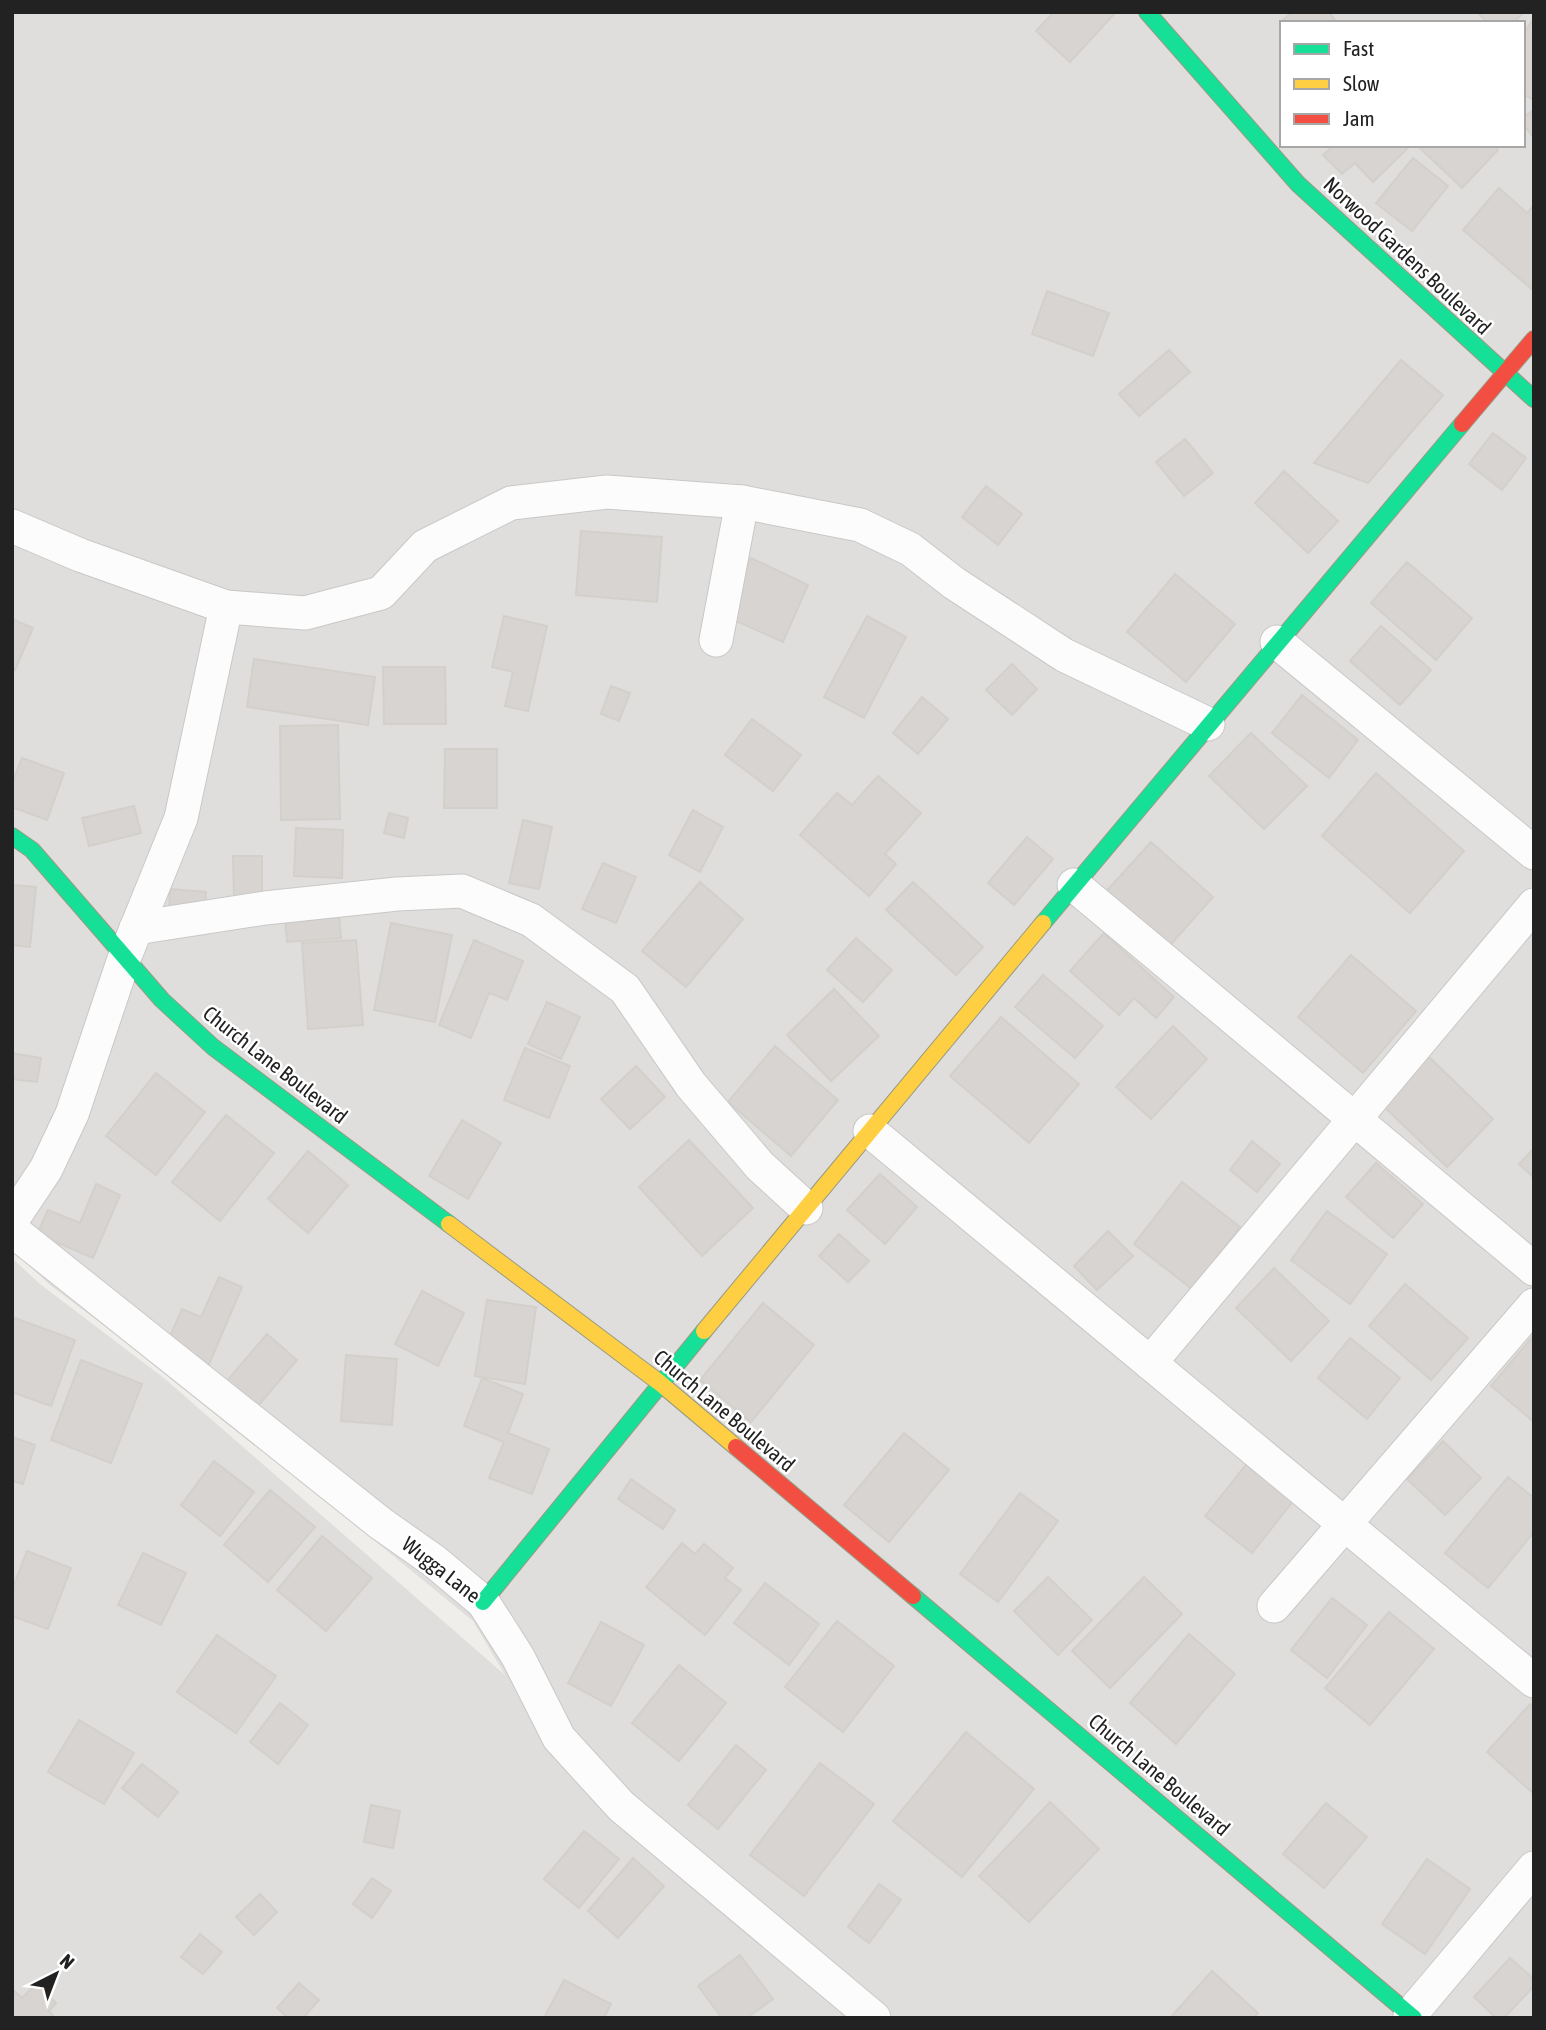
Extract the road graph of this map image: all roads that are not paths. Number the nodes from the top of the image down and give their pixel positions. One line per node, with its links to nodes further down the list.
1 (1147, 12): 3 (street, Norwood Gardens Boulevard)
2 (1534, 339): 3 (street)
3 (1504, 375): 4 (street, Norwood Gardens Boulevard); 9 (street)
4 (1534, 399)
5 (742, 502): 7 (street); 8 (street); 10 (street)
6 (12, 526): 7 (street)
7 (226, 607): 15 (street)
8 (716, 640)
9 (1277, 642): 10 (street); 12 (street)
10 (1208, 724): 13 (street)
11 (12, 836): 15 (street, Church Lane Boulevard)
12 (1534, 853)
13 (1074, 886): 16 (street); 17 (street)
14 (1534, 905): 16 (street)
15 (131, 942): 18 (street); 19 (street); 24 (street, Church Lane Boulevard)
16 (1355, 1120): 21 (street); 23 (street)
17 (870, 1131): 18 (street); 23 (street)
18 (806, 1208): 24 (street)
19 (12, 1220)
20 (12, 1230): 26 (street, Wugga Lane)
21 (1534, 1269)
22 (1534, 1305): 25 (street)
23 (1150, 1363): 25 (street)
24 (660, 1383): 26 (street); 30 (street, Church Lane Boulevard)
25 (1345, 1525): 27 (street); 28 (street)
26 (484, 1602): 31 (street, Wugga Lane)
27 (1274, 1606)
28 (1534, 1681)
29 (1534, 1868): 30 (street)
30 (1411, 2017)
31 (874, 2018)

